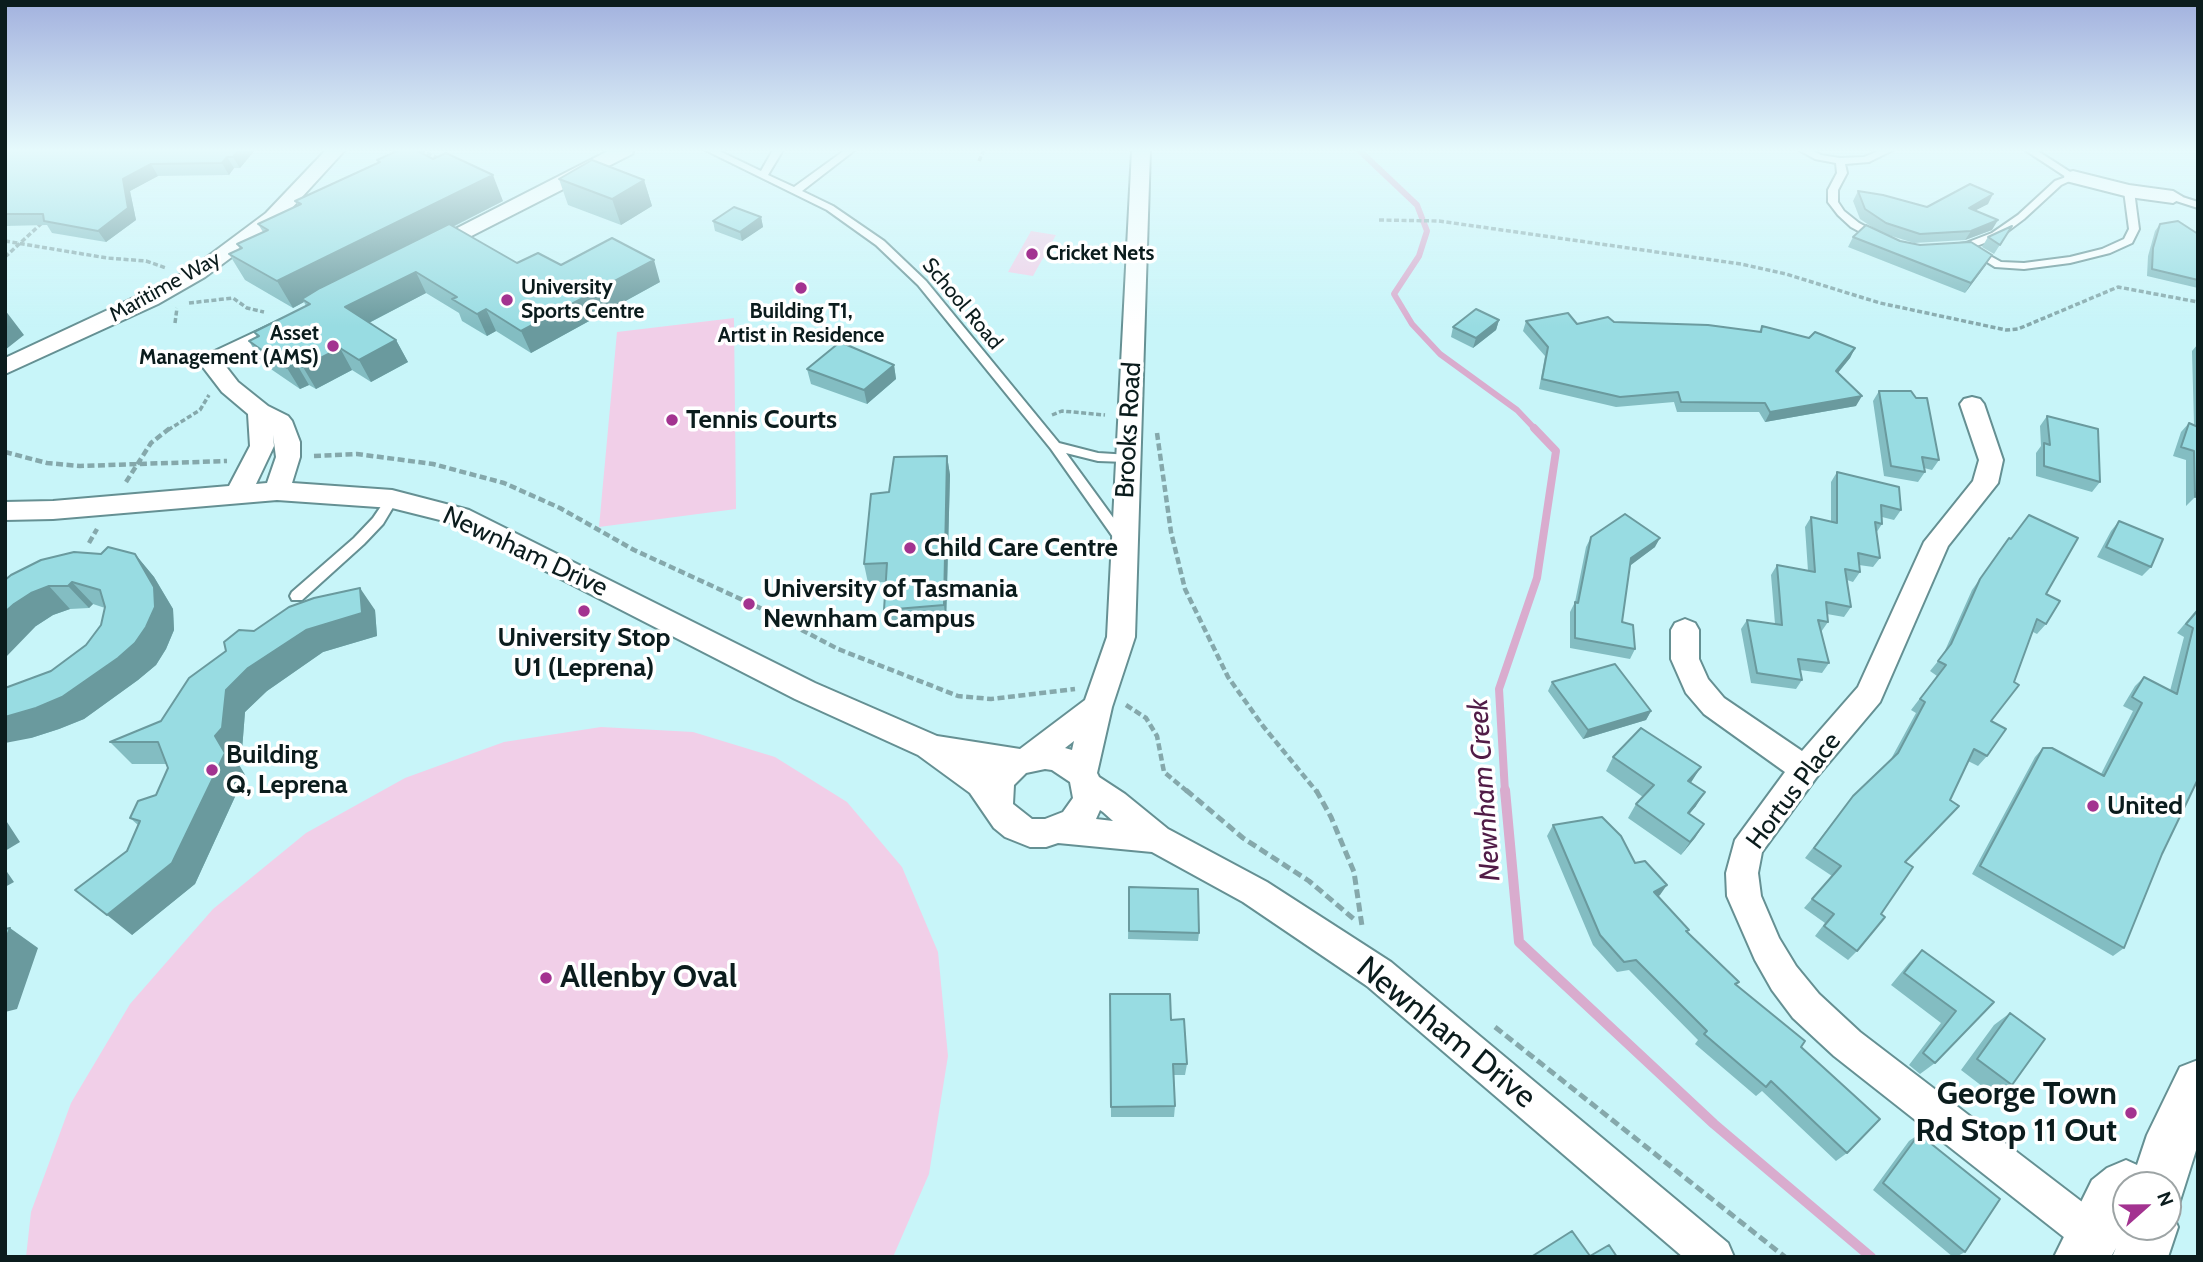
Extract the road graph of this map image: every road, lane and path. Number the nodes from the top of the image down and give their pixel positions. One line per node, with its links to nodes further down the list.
1 (281, 209): 17 (street, Maritime Way)
2 (508, 209): 16 (street)
3 (827, 209): 27 (lane, School Road)
4 (1139, 209): 26 (street, Brooks Road)
5 (1839, 209): 11 (lane)
6 (2030, 209): 13 (lane)
7 (2131, 209): 13 (lane)
8 (48, 217): 12 (path)
9 (1379, 220): 18 (path)
10 (5, 241): 12 (path)
11 (1886, 241)
12 (21, 242): 15 (path); 17 (path)
13 (1968, 246): 14 (lane)
14 (1944, 248)
15 (5, 257)
16 (411, 258)
17 (188, 278): 19 (path); 22 (street, Maritime Way)
18 (2198, 302)
19 (178, 305): 20 (path); 21 (path)
20 (296, 320): 25 (street)
21 (174, 323)
22 (5, 367)
23 (211, 390): 33 (path)
24 (1972, 404): 45 (street, Hortus Place)
25 (260, 411): 35 (street); 36 (street)
26 (1131, 417): 27 (path); 31 (street, Brooks Road); 50 (path)
27 (1034, 421): 28 (lane, School Road)
28 (1055, 446): 31 (lane); 39 (lane, School Road)
29 (5, 452): 33 (path)
30 (311, 456): 42 (path)
31 (1126, 458): 39 (street, Brooks Road)
32 (233, 461): 33 (path)
33 (135, 466): 34 (path)
34 (123, 486)
35 (277, 491): 36 (street, Newnham Drive); 37 (street, Newnham Drive)
36 (238, 493): 38 (street, Newnham Drive)
37 (392, 499): 40 (lane); 43 (street, Newnham Drive)
38 (5, 511)
39 (1124, 542): 42 (street, Brooks Road)
40 (297, 596)
41 (1685, 630): 45 (street)
42 (1099, 700): 44 (street); 46 (street, Brooks Road)
43 (929, 746): 44 (street, Newnham Drive); 47 (street, Newnham Drive)
44 (1025, 760): 46 (street); 47 (street)
45 (1805, 769): 55 (street, Hortus Place)
46 (1085, 780): 48 (street); 49 (street, Newnham Drive)
47 (998, 807): 48 (street)
48 (1061, 830): 49 (street, Newnham Drive)
49 (1157, 839): 56 (street, Newnham Drive)
50 (1362, 926)
51 (2198, 1086): 52 (main road)
52 (2149, 1171)
53 (2112, 1198): 55 (main road)
54 (2122, 1241): 55 (main road)
55 (2105, 1249)
56 (1714, 1257)

